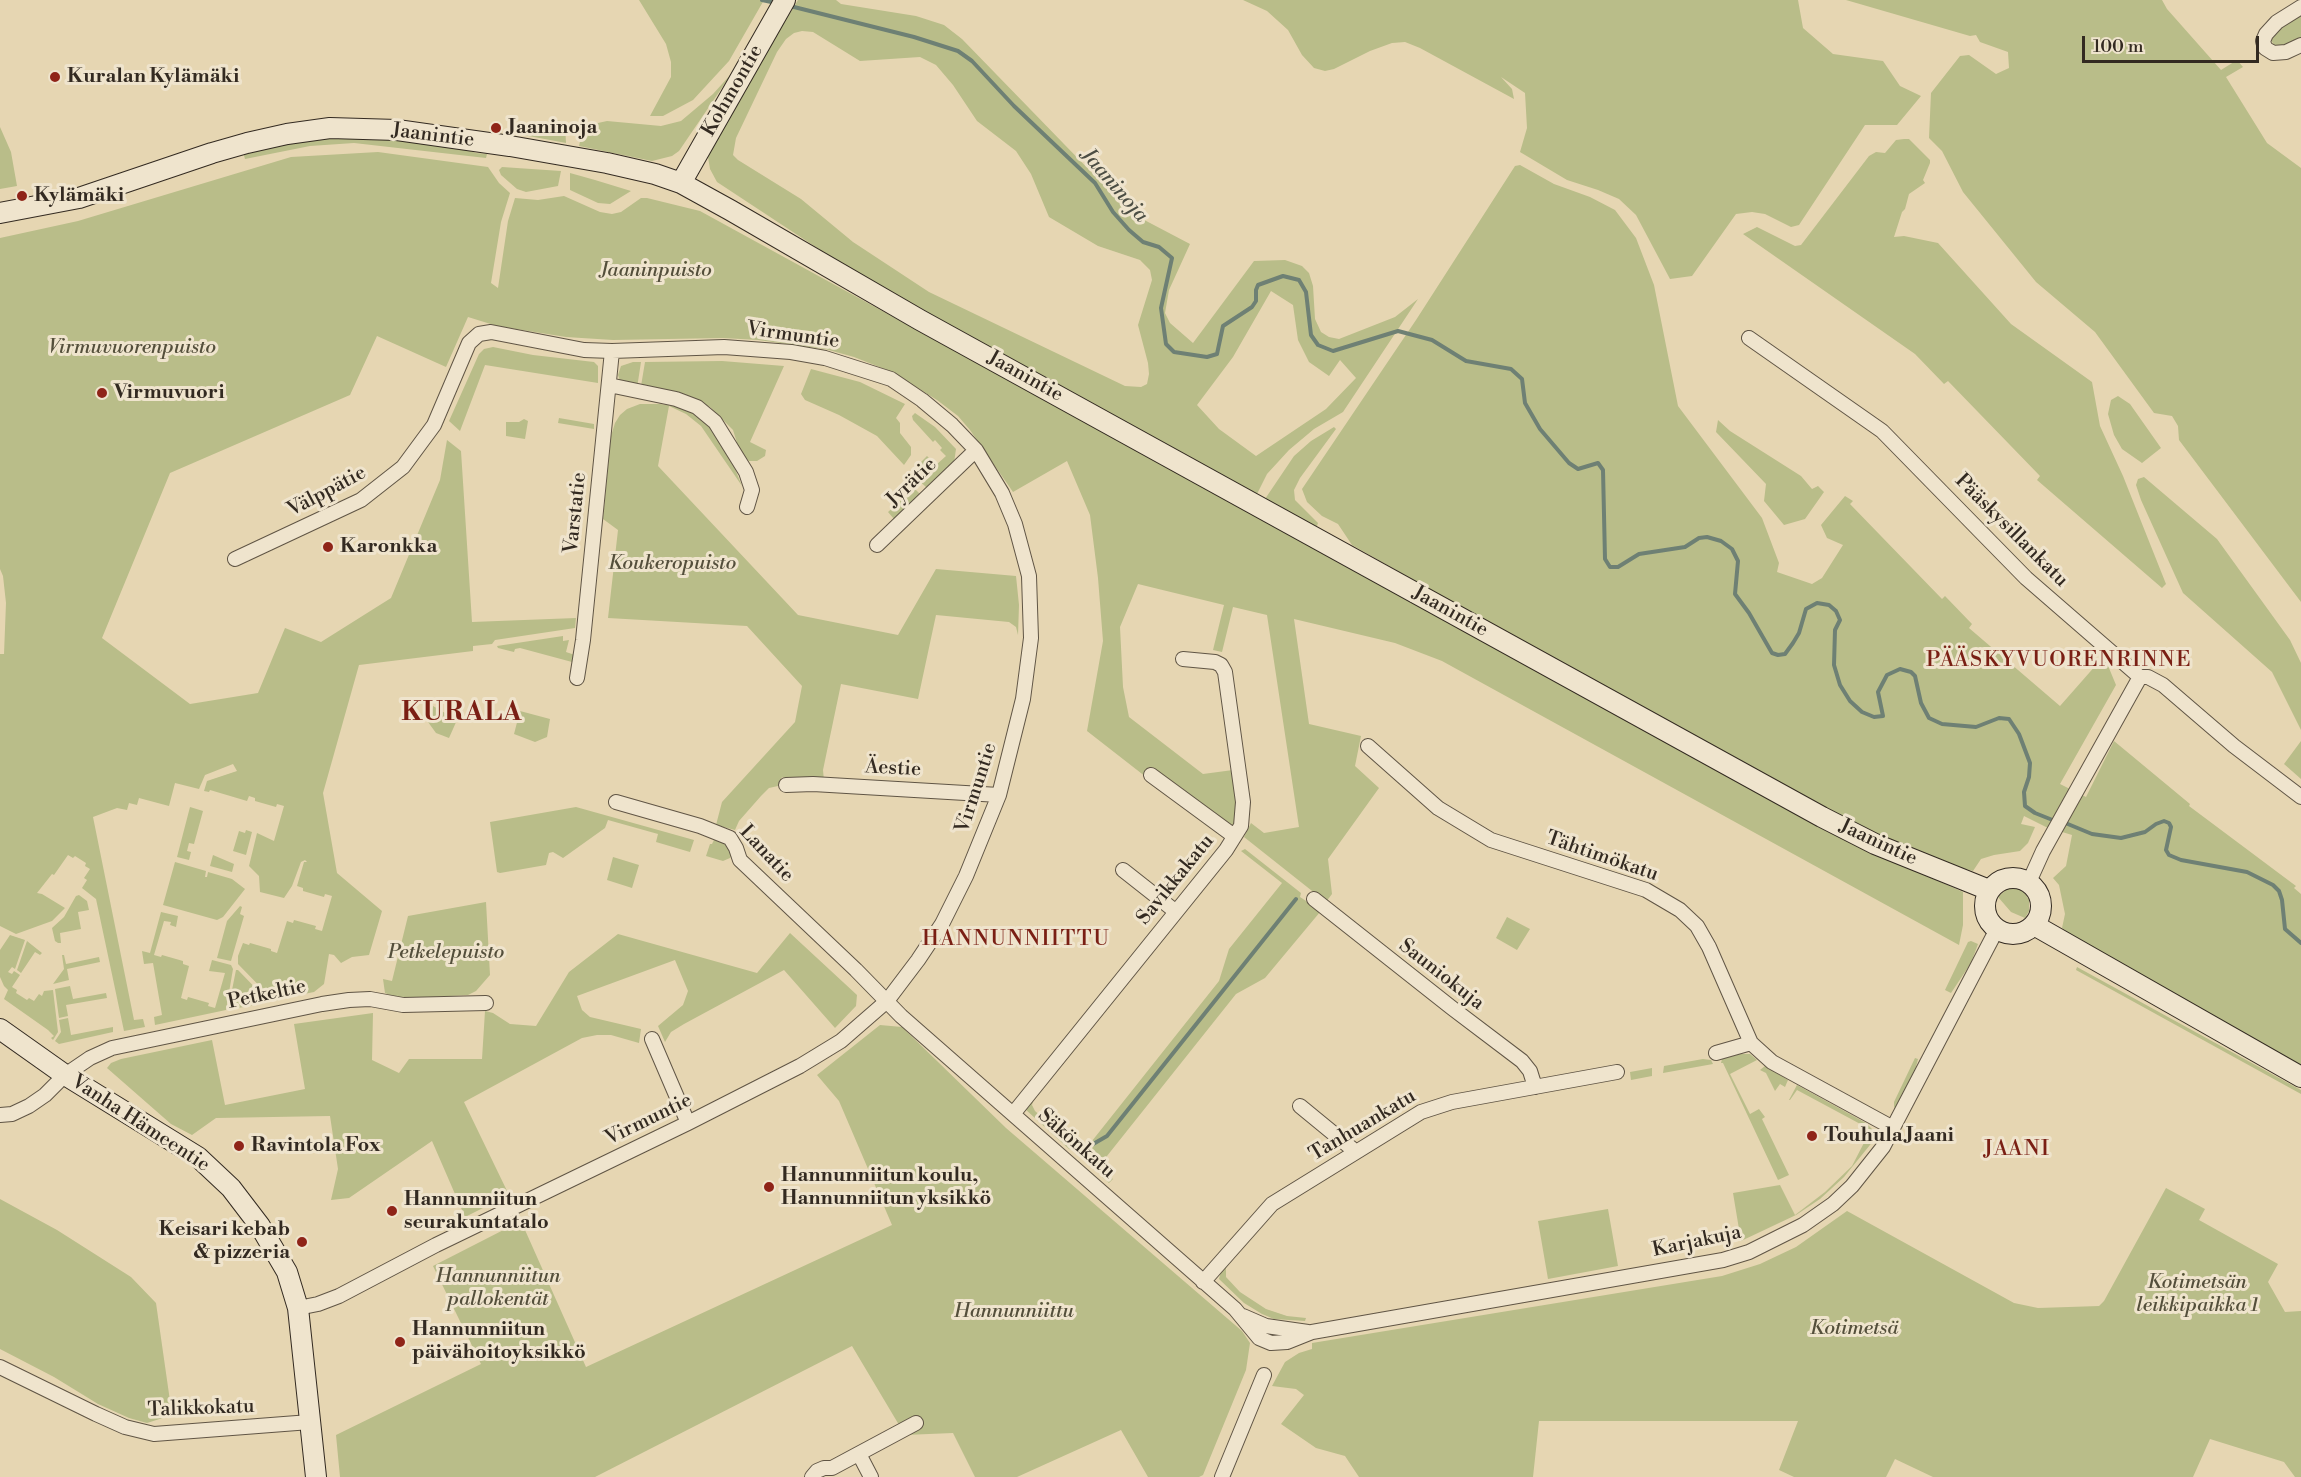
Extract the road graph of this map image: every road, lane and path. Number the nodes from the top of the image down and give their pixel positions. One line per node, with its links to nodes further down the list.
1 (785, 0): 4 (main road, Kohmontie)
2 (2301, 7): 3 (street)
3 (2301, 45)
4 (681, 183): 5 (main road, Jaanintie); 26 (main road, Jaanintie)
5 (0, 213)
6 (1749, 338): 15 (street, Pääskysillankatu)
7 (469, 343): 8 (street, Virmuntie); 13 (street, Välppätie)
8 (612, 351): 9 (street, Varstatie); 10 (street, Virmuntie)
9 (609, 386): 11 (street); 16 (street, Varstatie)
10 (976, 450): 12 (street, Jyrätie); 20 (street, Virmuntie)
11 (747, 507)
12 (876, 545)
13 (235, 559)
14 (1183, 659): 23 (street, Savikkakatu)
15 (2140, 677): 21 (street, Pääskysillankatu); 25 (street)
16 (577, 678)
17 (1368, 746): 35 (street, Tähtimökatu)
18 (1151, 775): 23 (street)
19 (786, 785): 20 (street, Äestie)
20 (999, 795): 31 (street, Virmuntie)
21 (2301, 797)
22 (616, 802): 31 (street, Lanatie)
23 (1234, 837): 28 (street, Savikkakatu)
24 (1123, 870): 28 (street)
25 (2029, 882): 26 (main road); 29 (main road)
26 (1989, 890): 30 (main road)
27 (1314, 899): 40 (street, Sauniokuja)
28 (1175, 911): 42 (street, Savikkakatu)
29 (2034, 925): 30 (main road); 39 (main road)
30 (1997, 929): 45 (street, Karjakuja)
31 (887, 1000): 42 (street, Säkönkatu); 44 (street, Virmuntie)
32 (486, 1003): 38 (street, Petkeltie)
33 (0, 1029): 38 (main road, Vanha Hämeentie)
34 (652, 1039): 44 (street)
35 (1751, 1043): 36 (street); 45 (street, Tähtimökatu)
36 (1716, 1053)
37 (1617, 1072): 40 (street, Tanhuankatu)
38 (65, 1075): 43 (street, Petkeltie); 48 (main road, Vanha Hämeentie)
39 (2301, 1077)
40 (1535, 1087): 46 (street, Tanhuankatu)
41 (1300, 1106): 46 (street)
42 (1013, 1114): 47 (street, Säkönkatu)
43 (0, 1115)
44 (688, 1123): 48 (street, Virmuntie)
45 (1893, 1128): 50 (street, Karjakuja)
46 (1356, 1152): 47 (street, Tanhuankatu)
47 (1203, 1281): 49 (street, Säkönkatu)
48 (298, 1308): 54 (main road, Vanha Hämeentie)
49 (1241, 1315): 50 (street, Säkönkatu); 51 (street, Säkönkatu)
50 (1312, 1332): 51 (street, Karjakuja)
51 (1278, 1344)
52 (0, 1367): 54 (street, Talikkokatu)
53 (1264, 1375): 61 (street)
54 (310, 1422): 58 (main road, Vanha Hämeentie)
55 (916, 1423): 56 (street)
56 (859, 1454): 57 (street); 60 (street)
57 (827, 1472): 59 (street)
58 (316, 1477)
59 (812, 1477)
60 (871, 1477)
61 (1222, 1477)

